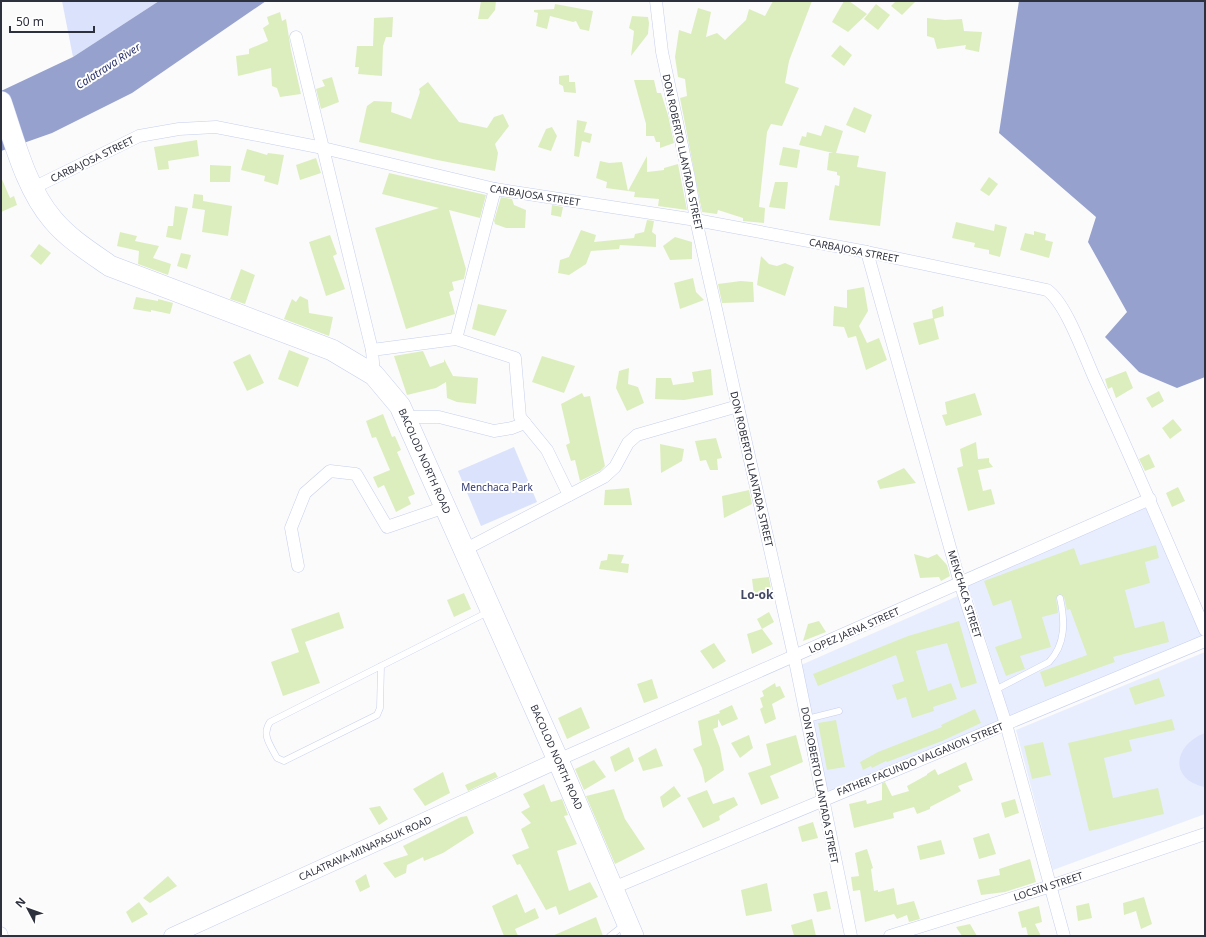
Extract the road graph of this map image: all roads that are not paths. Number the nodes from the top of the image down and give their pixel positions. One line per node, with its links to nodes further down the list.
1 (656, 1): 7 (street, DON ROBERTO LLANTADA STREET)
2 (296, 37): 4 (street)
3 (1, 102): 5 (highway, BACOLOD NORTH ROAD)
4 (323, 148): 5 (street, CARBAJOSA STREET); 6 (street, CARBAJOSA STREET); 10 (street)
5 (33, 188): 11 (highway, BACOLOD NORTH ROAD)
6 (495, 189): 7 (street, CARBAJOSA STREET); 9 (street)
7 (696, 220): 8 (street, CARBAJOSA STREET); 12 (street, DON ROBERTO LLANTADA STREET)
8 (867, 252): 16 (street, CARBAJOSA STREET); 20 (street, MENCHACA STREET)
9 (456, 339): 10 (street); 14 (street)
10 (372, 350): 11 (street)
11 (374, 375): 13 (highway, BACOLOD NORTH ROAD)
12 (738, 406): 15 (street); 25 (street, DON ROBERTO LLANTADA STREET)
13 (405, 417): 14 (street); 17 (highway, BACOLOD NORTH ROAD)
14 (524, 423): 15 (street)
15 (569, 495): 18 (street)
16 (1150, 499): 20 (street, LOPEZ JAENA STREET); 23 (street)
17 (445, 507): 18 (highway, BACOLOD NORTH ROAD); 19 (street)
18 (464, 550): 22 (highway, BACOLOD NORTH ROAD)
19 (298, 566)
20 (960, 583): 25 (street, LOPEZ JAENA STREET); 27 (street, MENCHACA STREET)
21 (1060, 598): 27 (lane)
22 (491, 610): 26 (lane); 31 (highway, BACOLOD NORTH ROAD)
23 (1205, 630)
24 (1205, 641): 30 (street, FATHER FACUNDO VALGANON STREET)
25 (794, 656): 29 (street, DON ROBERTO LLANTADA STREET); 31 (street, LOPEZ JAENA STREET)
26 (381, 666): 26 (lane)
27 (995, 690): 30 (street, MENCHACA STREET)
28 (839, 711): 29 (lane)
29 (807, 718): 32 (street, DON ROBERTO LLANTADA STREET)
30 (1006, 724): 32 (street, FATHER FACUNDO VALGANON STREET); 34 (street, MENCHACA STREET)
31 (558, 760): 35 (highway, BACOLOD NORTH ROAD); 39 (main road, CALATRAVA-MINAPASUK ROAD)
32 (822, 798): 35 (street, FATHER FACUNDO VALGANON STREET); 41 (street, DON ROBERTO LLANTADA STREET)
33 (1205, 834): 34 (street, LOCSIN STREET)
34 (1051, 886): 42 (street, LOCSIN STREET); 43 (street, MENCHACA STREET)
35 (613, 888): 36 (highway, BACOLOD NORTH ROAD)
36 (631, 929): 40 (lane)
37 (1, 933): 38 (street)
38 (2, 936)
39 (172, 936)
40 (610, 936)
41 (851, 936)
42 (890, 936)
43 (1064, 936)

